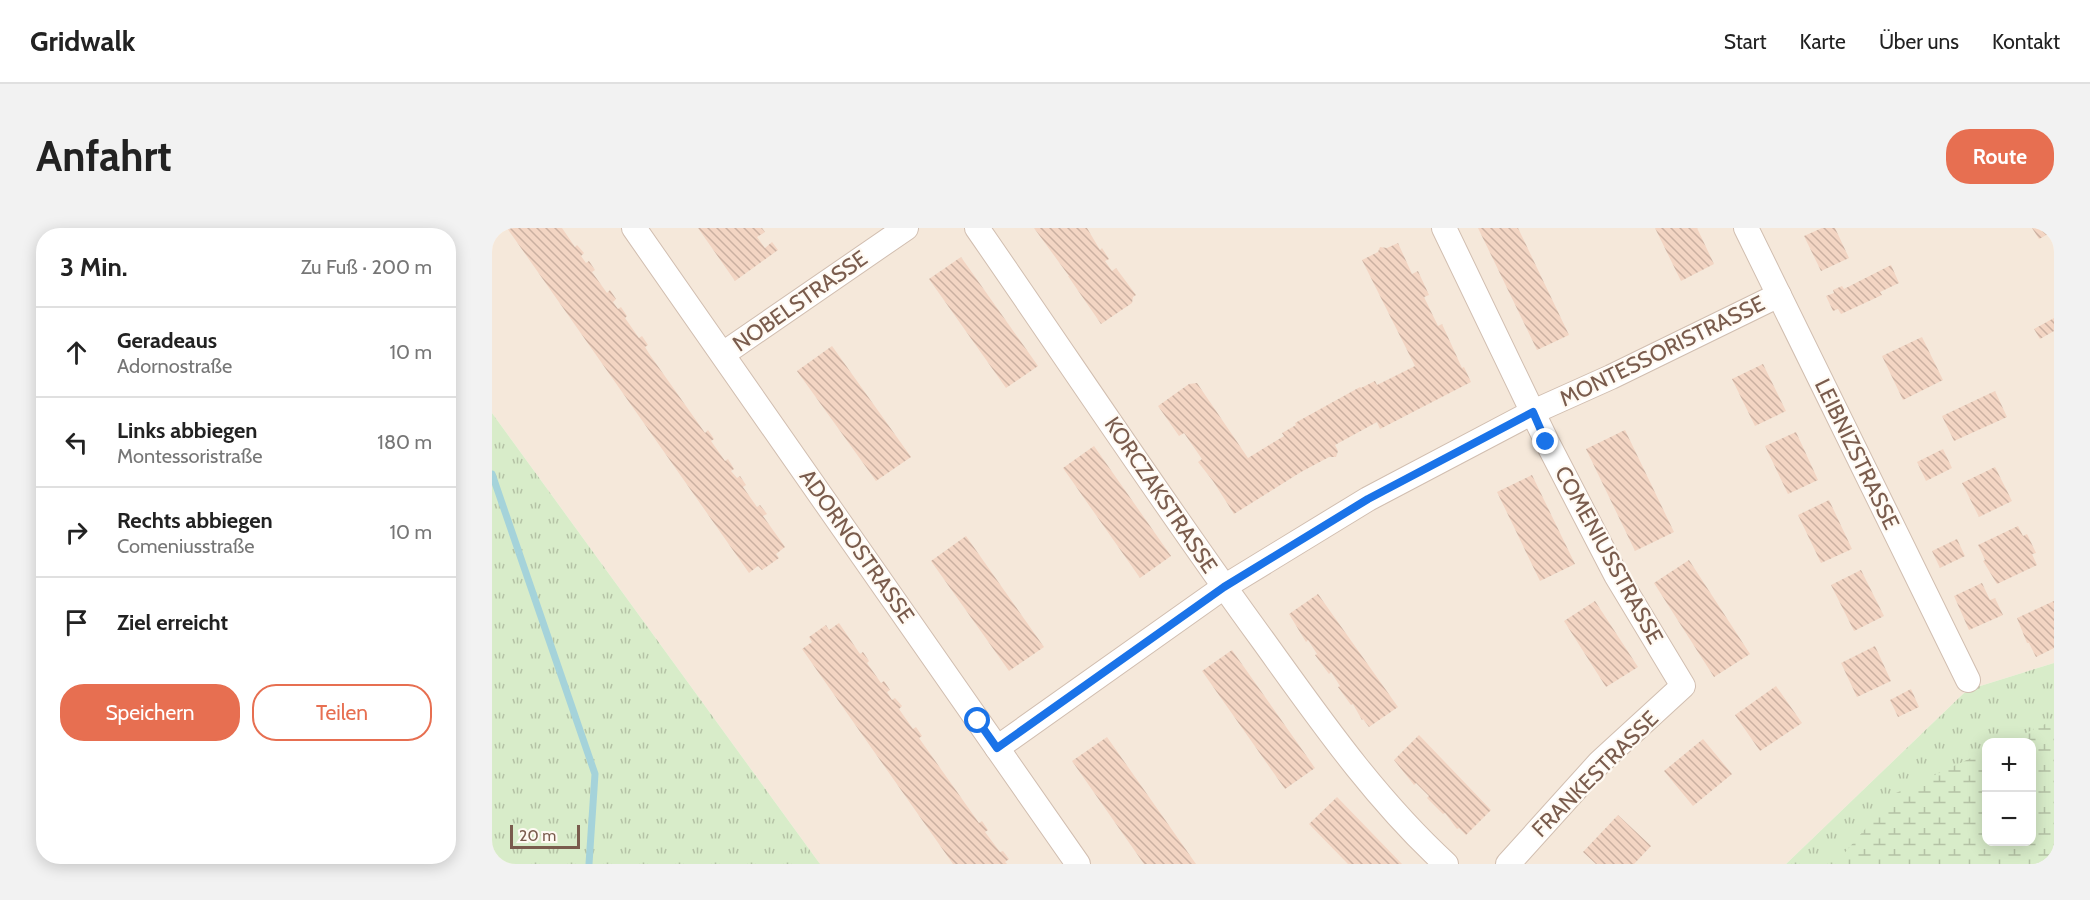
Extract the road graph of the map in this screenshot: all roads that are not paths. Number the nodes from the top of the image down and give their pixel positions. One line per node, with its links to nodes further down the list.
1 (634, 228): 7 (street, ADORNOSTRASSE)
2 (906, 228): 7 (street, NOBELSTRASSE)
3 (977, 228): 9 (street, KORCZAKSTRASSE)
4 (1444, 228): 8 (street, COMENIUSSTRASSE)
5 (1746, 228): 6 (street, LEIBNIZSTRASSE)
6 (1779, 295): 8 (street, MONTESSORISTRASSE); 10 (street, LEIBNIZSTRASSE)
7 (723, 354): 12 (street, ADORNOSTRASSE)
8 (1533, 412): 9 (street, MONTESSORISTRASSE); 11 (street, COMENIUSSTRASSE)
9 (1224, 587): 12 (street, MONTESSORISTRASSE); 14 (street, KORCZAKSTRASSE)
10 (1968, 680)
11 (1683, 686): 15 (street, FRANKESTRASSE)
12 (997, 748): 13 (street, ADORNOSTRASSE)
13 (1078, 864)
14 (1446, 864)
15 (1508, 864)

